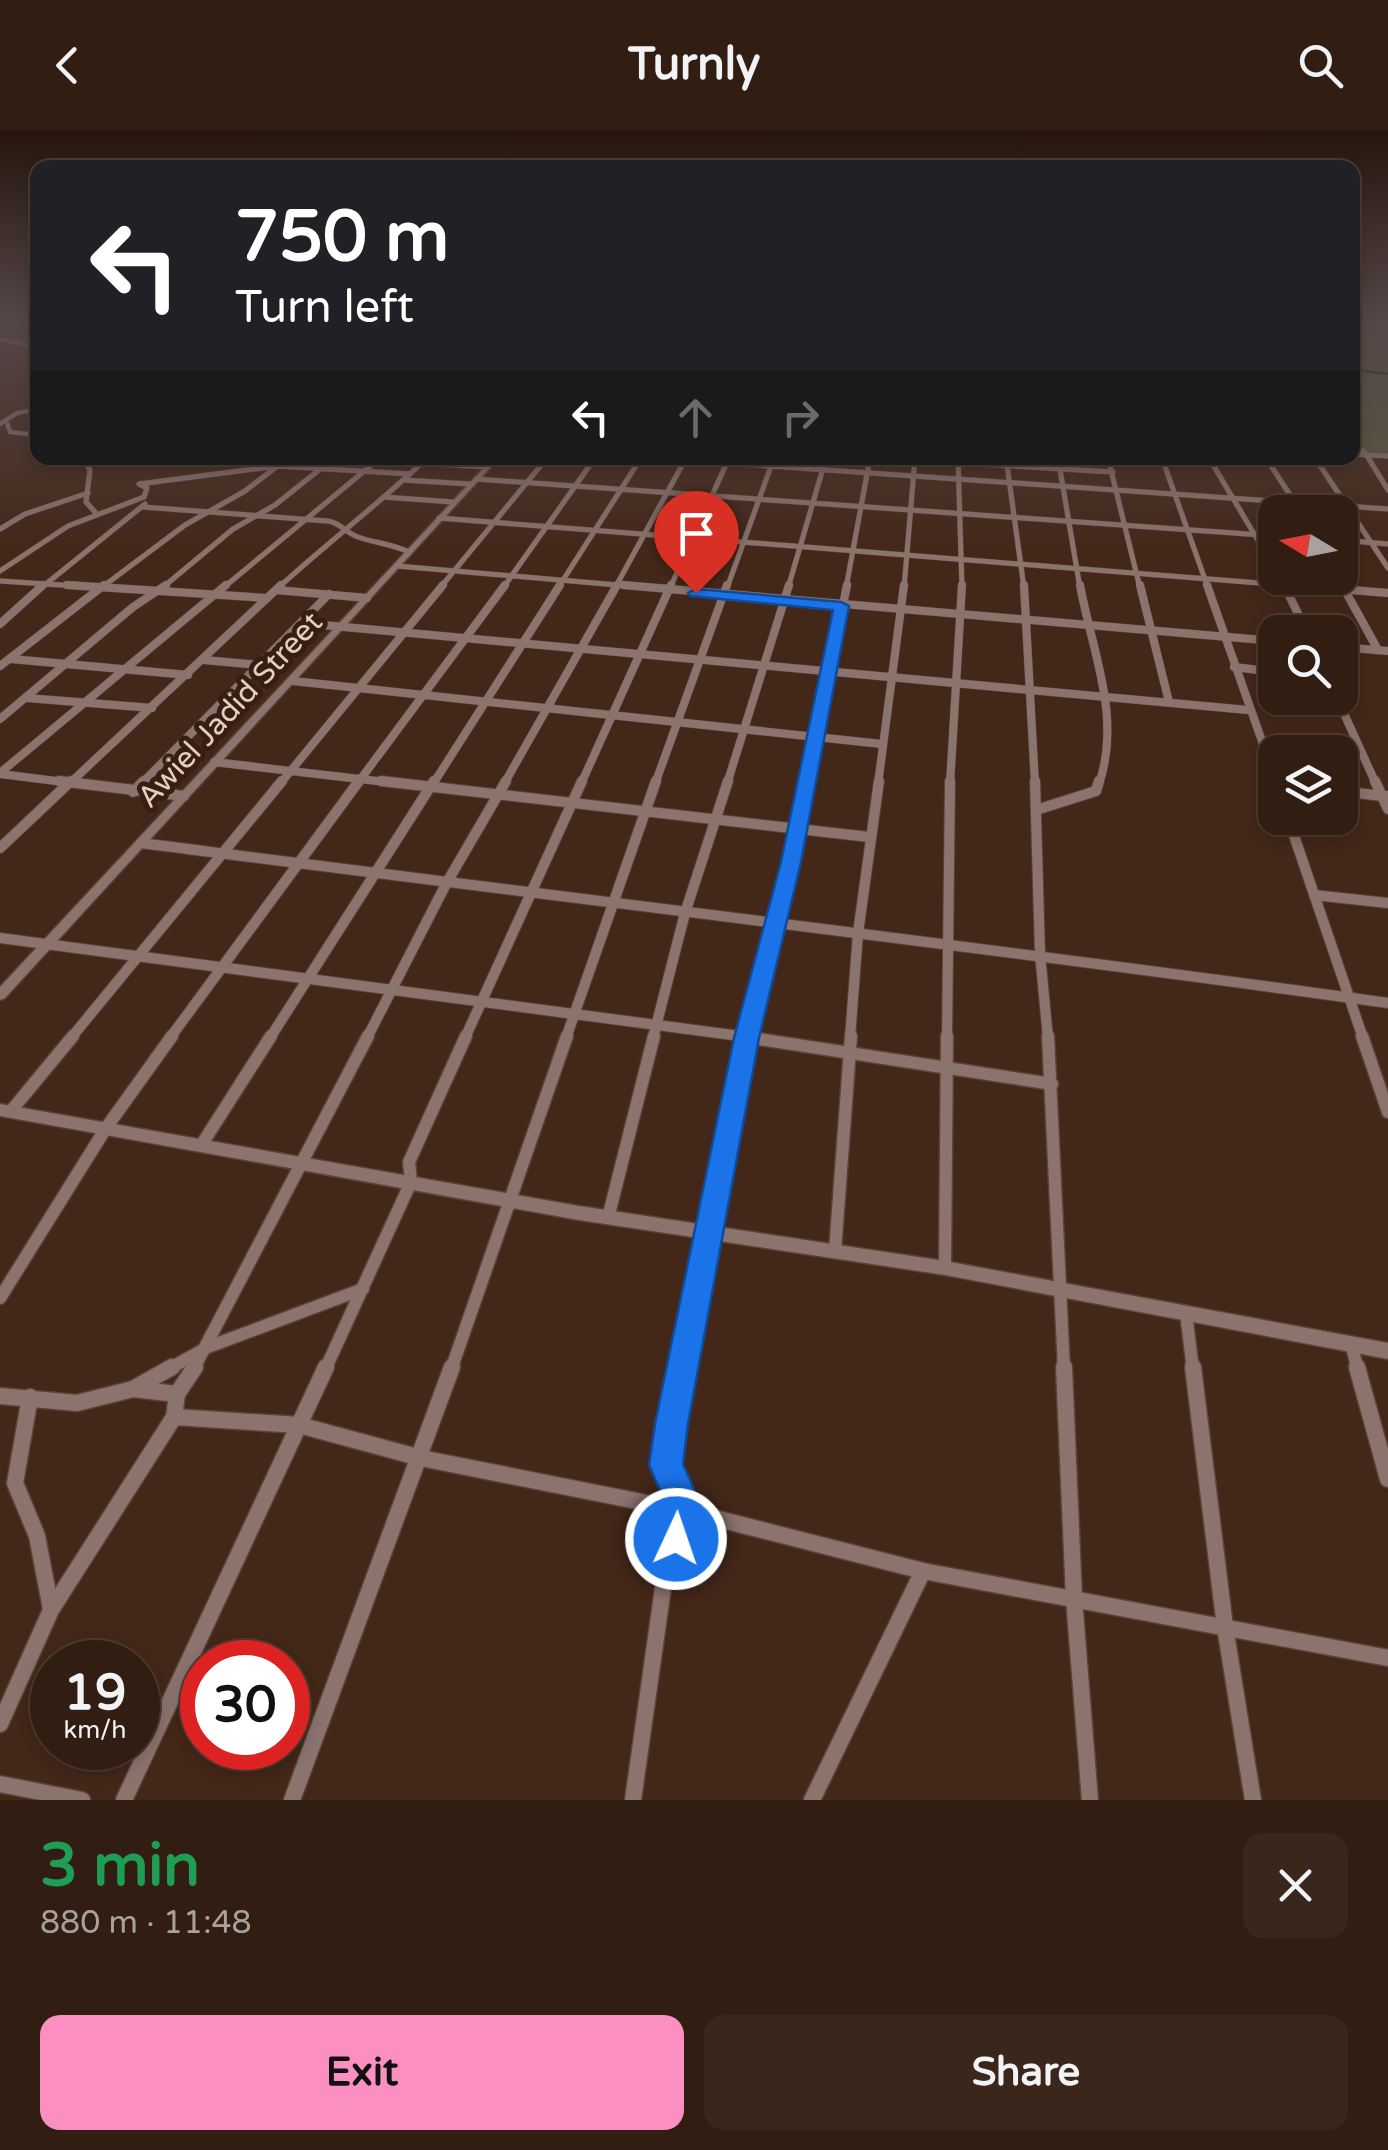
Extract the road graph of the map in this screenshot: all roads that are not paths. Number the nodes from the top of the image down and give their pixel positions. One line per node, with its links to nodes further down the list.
1 (30, 410): 2 (street)
2 (4, 424): 3 (street)
3 (30, 434)
4 (1360, 451): 6 (street)
5 (1360, 454): 6 (street)
6 (1364, 454): 7 (street); 39 (street)
7 (1388, 456)
8 (87, 465): 52 (street)
9 (326, 465): 34 (street)
10 (371, 465): 36 (street)
11 (419, 465): 40 (street)
12 (469, 465): 32 (street)
13 (542, 465): 45 (street)
14 (590, 465): 47 (street)
15 (637, 465): 49 (street)
16 (682, 465): 53 (street)
17 (726, 465): 56 (street)
18 (765, 465): 31 (street)
19 (824, 465): 35 (street)
20 (869, 465): 38 (street)
21 (915, 465): 41 (street)
22 (959, 465): 43 (street)
23 (1007, 465): 46 (street)
24 (1037, 465): 33 (street)
25 (1110, 465): 37 (street)
26 (1165, 465): 57 (street)
27 (1213, 465): 60 (street)
28 (1270, 465): 54 (street)
29 (1319, 465): 55 (street)
30 (278, 466): 34 (street); 58 (street); 71 (street)
31 (772, 466): 35 (street); 61 (street)
32 (487, 467): 44 (street, Awiel Jadid Street)
33 (1060, 468): 37 (street); 48 (street)
34 (321, 469): 36 (street); 73 (street)
35 (822, 470): 38 (street); 64 (street)
36 (364, 471): 40 (street); 75 (street)
37 (1113, 472): 51 (street)
38 (868, 474): 41 (street); 65 (street)
39 (1378, 476): 42 (street); 50 (street)
40 (407, 477): 44 (street); 59 (street)
41 (914, 477): 43 (street); 69 (street)
42 (1388, 477)
43 (961, 480): 46 (street); 72 (street)
44 (473, 482): 45 (street); 63 (street, Awiel Jadid Street)
45 (526, 484): 47 (street); 78 (street)
46 (1008, 484): 48 (street); 74 (street)
47 (574, 487): 49 (street); 81 (street)
48 (1064, 487): 51 (street); 77 (street)
49 (621, 490): 53 (street); 85 (street)
50 (1388, 490)
51 (1117, 491): 57 (street); 79 (street)
52 (88, 493): 70 (street); 82 (street)
53 (666, 493): 56 (street); 86 (street)
54 (1290, 495)
55 (1339, 495)
56 (712, 496): 61 (street); 88 (street)
57 (1176, 496): 60 (street); 83 (street)
58 (144, 497): 67 (street); 70 (street)
59 (384, 497): 63 (street); 84 (street)
60 (1234, 498): 62 (street); 87 (street)
61 (759, 500): 64 (street); 91 (street)
62 (1258, 500)
63 (453, 502): 76 (street, Awiel Jadid Street)
64 (812, 503): 65 (street); 94 (street)
65 (860, 506): 69 (street); 96 (street)
66 (1358, 506): 68 (street)
67 (143, 507): 71 (street); 110 (street)
68 (1388, 509)
69 (912, 510): 72 (street); 97 (street)
70 (95, 512): 104 (street)
71 (212, 512): 73 (street); 112 (street)
72 (961, 513): 74 (street); 98 (street)
73 (258, 515): 75 (street); 114 (street)
74 (1015, 517): 77 (street); 99 (street)
75 (308, 518): 84 (street); 118 (street)
76 (438, 518): 78 (street); 95 (street, Awiel Jadid Street)
77 (1072, 520): 79 (street); 102 (street)
78 (493, 522): 81 (street); 103 (street)
79 (1124, 524): 83 (street); 105 (street)
80 (1358, 524): 92 (street)
81 (545, 526): 85 (street); 106 (street)
82 (0, 529)
83 (1187, 529): 87 (street); 107 (street)
84 (348, 530): 95 (street); 115 (street)
85 (595, 530): 86 (street); 111 (street)
86 (646, 534): 88 (street); 113 (street)
87 (1256, 534): 89 (street)
88 (693, 538): 91 (street); 116 (street)
89 (1258, 538)
90 (1358, 541): 92 (street)
91 (745, 542): 94 (street); 122 (street)
92 (1370, 542): 93 (street); 101 (street)
93 (1388, 544)
94 (797, 547): 96 (street); 125 (street)
95 (410, 552): 100 (street, Awiel Jadid Street)
96 (852, 552): 97 (street); 126 (street)
97 (906, 555): 98 (street); 127 (street)
98 (963, 559): 99 (street); 128 (street)
99 (1022, 564): 102 (street); 129 (street)
100 (397, 566): 103 (street); 124 (street, Awiel Jadid Street)
101 (1388, 568)
102 (1079, 569): 105 (street); 132 (street)
103 (455, 570): 106 (street); 135 (street)
104 (0, 571)
105 (1136, 574): 107 (street); 134 (street)
106 (513, 576): 111 (street); 136 (street)
107 (1206, 579): 109 (street); 137 (street)
108 (0, 580): 110 (street)
109 (1258, 580)
110 (46, 581): 112 (street); 131 (street)
111 (562, 581): 113 (street); 139 (street)
112 (107, 585): 114 (street); 145 (street)
113 (615, 586): 116 (street); 141 (street)
114 (158, 589): 118 (street); 148 (street)
115 (276, 590): 119 (street); 123 (street)
116 (667, 591): 122 (street); 144 (street)
117 (1358, 591): 120 (street)
118 (214, 594): 123 (street); 153 (street)
119 (328, 594): 124 (street); 130 (street)
120 (1388, 594)
121 (1349, 595): 142 (street)
122 (724, 596): 125 (street); 146 (street)
123 (266, 598): 147 (street)
124 (367, 598): 133 (street, Awiel Jadid Street)
125 (783, 601): 126 (street); 149 (street)
126 (841, 606): 127 (street); 155 (street)
127 (902, 609): 128 (street); 157 (street)
128 (961, 614): 129 (street); 159 (street)
129 (1027, 620): 132 (street); 161 (street)
130 (301, 623): 133 (street); 150 (street)
131 (0, 624)
132 (1088, 626): 134 (street); 164 (street)
133 (341, 627): 135 (street); 158 (street, Awiel Jadid Street)
134 (1150, 631): 137 (street); 167 (street)
135 (406, 632): 136 (street); 160 (street)
136 (467, 638): 139 (street); 162 (street)
137 (1228, 638): 138 (street); 152 (street)
138 (1258, 640)
139 (524, 644): 141 (street); 165 (street)
140 (1358, 648): 142 (street)
141 (582, 650): 144 (street); 169 (street)
142 (1378, 650): 143 (street)
143 (1388, 651)
144 (640, 652): 146 (street); 174 (street)
145 (5, 658): 148 (street); 151 (street)
146 (702, 658): 149 (street); 176 (street)
147 (204, 660): 150 (street); 156 (street)
148 (66, 664): 153 (street); 163 (street)
149 (766, 664): 155 (street); 177 (street)
150 (260, 665): 187 (street)
151 (0, 666)
152 (1234, 666): 154 (street); 172 (street)
153 (124, 669): 156 (street); 166 (street)
154 (1258, 670)
155 (831, 671): 157 (street); 179 (street)
156 (188, 674): 168 (street)
157 (890, 676): 159 (street); 180 (street)
158 (293, 681): 160 (street); 181 (street, Awiel Jadid Street)
159 (954, 682): 161 (street); 214 (street)
160 (360, 688): 162 (street); 183 (street)
161 (1032, 690): 164 (street); 194 (street)
162 (422, 694): 165 (street); 184 (street)
163 (27, 698): 166 (street); 171 (street)
164 (1109, 700): 167 (street); 194 (street)
165 (484, 701): 169 (street); 186 (street)
166 (86, 702): 168 (street); 182 (street)
167 (1169, 702): 172 (street)
168 (152, 708): 185 (street)
169 (548, 708): 174 (street); 190 (street)
170 (0, 709): 171 (street)
171 (12, 710): 175 (street)
172 (1248, 710): 178 (street)
173 (1344, 715): 191 (street)
174 (613, 716): 176 (street); 192 (street)
175 (0, 719)
176 (679, 722): 177 (street); 195 (street)
177 (745, 730): 179 (street); 196 (street)
178 (1258, 735)
179 (817, 739): 180 (street); 197 (street)
180 (882, 744): 199 (street)
181 (214, 762): 183 (street); 189 (street, Awiel Jadid Street)
182 (0, 773): 185 (street)
183 (290, 773): 184 (street); 202 (street)
184 (358, 781): 186 (street); 203 (street)
185 (70, 784): 187 (street); 201 (street)
186 (430, 787): 190 (street); 204 (street)
187 (133, 792): 189 (street)
188 (1358, 793): 191 (street)
189 (184, 796): 200 (street, Awiel Jadid Street)
190 (498, 796): 192 (street); 205 (street)
191 (1385, 796): 193 (street)
192 (573, 805): 195 (street); 206 (street)
193 (1388, 809)
194 (1036, 810): 216 (street)
195 (645, 811): 196 (street); 208 (street)
196 (716, 820): 197 (street); 210 (street)
197 (798, 829): 199 (street); 211 (street)
198 (1294, 835): 207 (street)
199 (870, 838): 212 (street)
200 (141, 843): 202 (street); 215 (street, Awiel Jadid Street)
201 (0, 848)
202 (222, 854): 203 (street); 217 (street)
203 (298, 865): 204 (street); 218 (street)
204 (374, 874): 205 (street); 219 (street)
205 (446, 884): 206 (street); 220 (street)
206 (530, 894): 208 (street); 223 (street)
207 (1314, 895): 209 (street); 222 (street)
208 (613, 903): 210 (street); 225 (street)
209 (1388, 904)
210 (685, 913): 211 (street); 226 (street)
211 (777, 926): 212 (street); 227 (street)
212 (858, 932): 214 (street); 228 (street)
213 (0, 938): 215 (street)
214 (946, 942): 216 (street); 229 (street)
215 (49, 944): 217 (street); 221 (street, Awiel Jadid Street)
216 (1040, 954): 222 (street); 230 (street)
217 (138, 957): 218 (street); 231 (street)
218 (224, 968): 219 (street); 233 (street)
219 (307, 978): 220 (street); 234 (street)
220 (390, 990): 223 (street); 235 (street)
221 (0, 995)
222 (1349, 998): 224 (street); 232 (street)
223 (482, 1001): 225 (street); 236 (street)
224 (1388, 1003)
225 (576, 1014): 226 (street); 237 (street)
226 (654, 1024): 227 (street); 238 (street)
227 (746, 1038): 228 (street); 239 (street)
228 (846, 1054): 229 (street); 240 (street)
229 (948, 1070): 230 (street); 241 (street)
230 (1052, 1084): 243 (street)
231 (6, 1110): 233 (street)
232 (1388, 1112)
233 (106, 1128): 234 (street); 244 (street)
234 (202, 1144): 235 (street)
235 (304, 1162): 236 (street); 247 (street)
236 (411, 1182): 237 (street); 242 (street)
237 (510, 1198): 238 (street); 255 (street)
238 (608, 1218): 239 (street)
239 (710, 1234): 240 (street); 257 (street)
240 (835, 1251): 241 (street)
241 (945, 1268): 243 (street)
242 (363, 1289): 247 (street); 254 (street)
243 (1064, 1290): 245 (street); 259 (street)
244 (0, 1298)
245 (1186, 1313): 246 (street); 261 (street)
246 (1351, 1344): 248 (street); 256 (street)
247 (208, 1347): 249 (street); 250 (street)
248 (1388, 1350)
249 (133, 1390): 250 (street); 252 (street)
250 (177, 1394): 253 (street)
251 (0, 1396): 252 (street)
252 (30, 1397): 260 (street)
253 (174, 1417): 254 (street); 260 (street)
254 (299, 1426): 255 (street); 266 (street)
255 (420, 1458): 257 (street); 267 (street)
256 (1388, 1479)
257 (687, 1511): 258 (street); 268 (street)
258 (923, 1570): 259 (street); 269 (street)
259 (1074, 1598): 261 (street); 270 (street)
260 (51, 1610): 263 (street)
261 (1224, 1627): 262 (street); 271 (street)
262 (1388, 1658)
263 (0, 1724)
264 (0, 1784): 265 (street)
265 (82, 1800)
266 (124, 1800)
267 (292, 1800)
268 (633, 1800)
269 (812, 1800)
270 (1090, 1800)
271 (1253, 1800)

